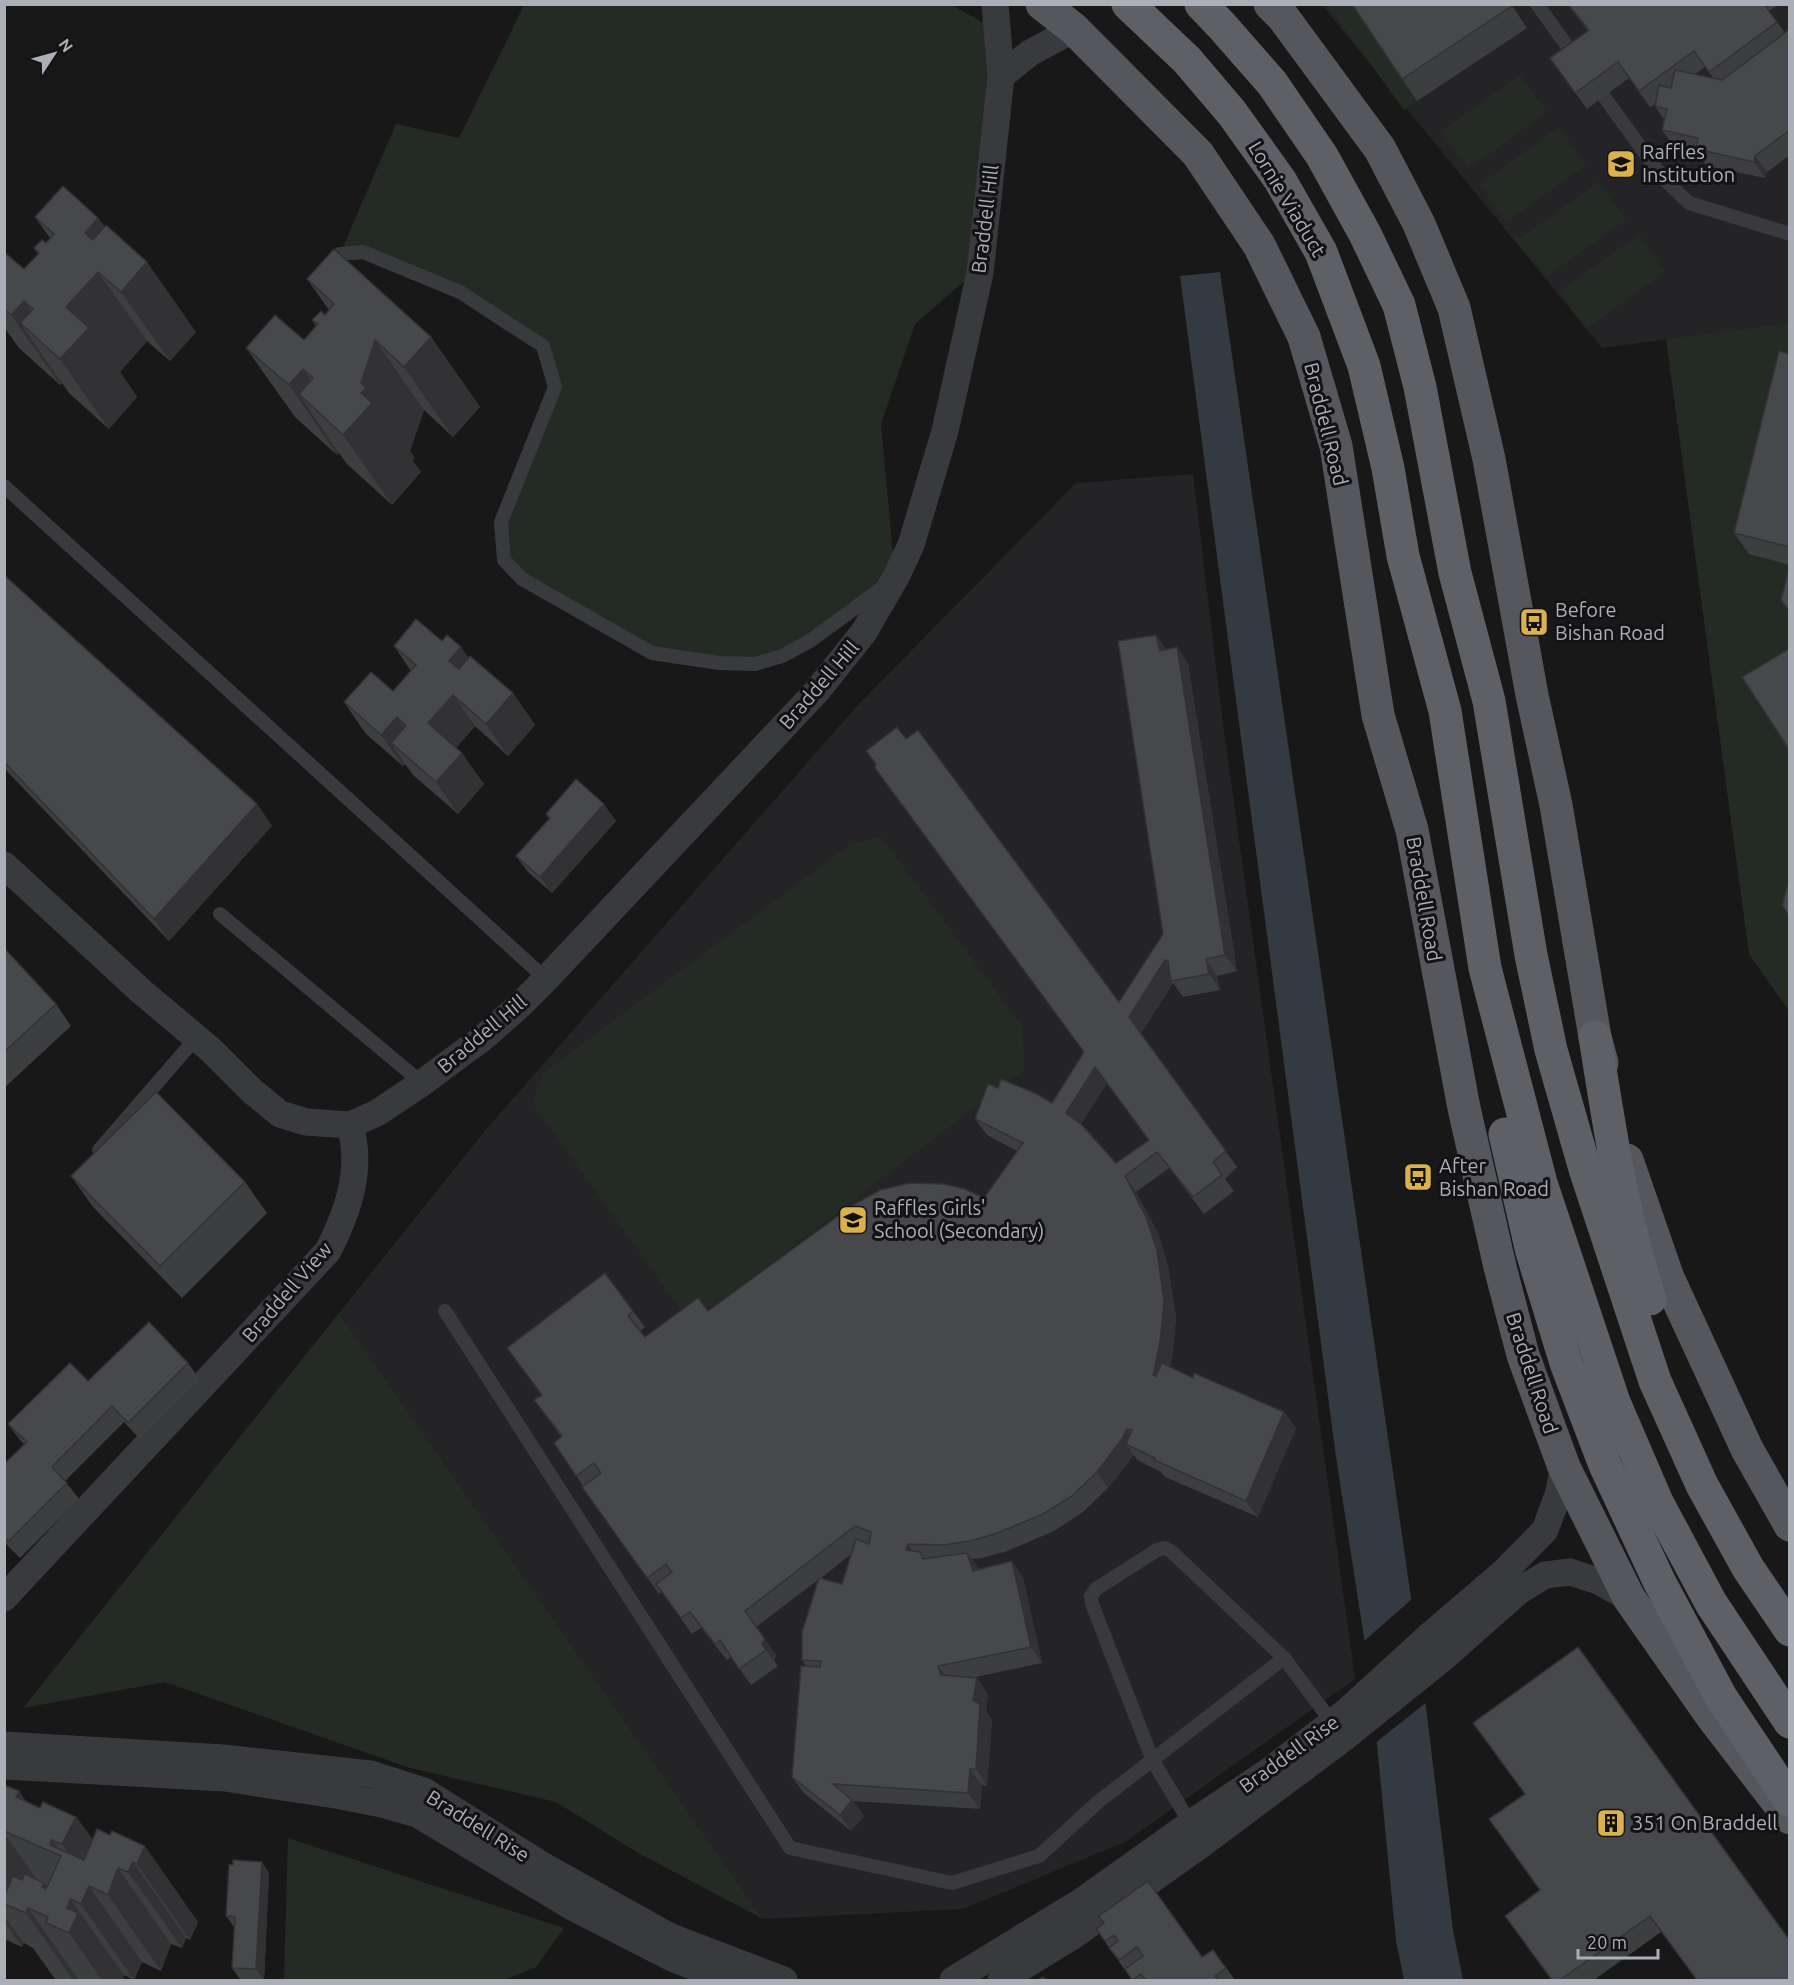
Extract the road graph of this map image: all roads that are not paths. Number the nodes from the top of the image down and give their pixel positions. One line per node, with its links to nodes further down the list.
1 (995, 4): 8 (street, Braddell Hill)
2 (1042, 4): 7 (main road, Braddell Road)
3 (1128, 4): 15 (highway, Lornie Viaduct)
4 (1200, 4): 27 (highway)
5 (1270, 4): 17 (main road)
6 (1537, 4): 9 (lane)
7 (1074, 29): 8 (street); 23 (main road, Braddell Road)
8 (1001, 76): 12 (street, Braddell Hill)
9 (1790, 234)
10 (340, 254): 12 (lane)
11 (4, 486): 16 (lane)
12 (896, 578): 16 (street, Braddell Hill)
13 (4, 864): 18 (street)
14 (220, 914): 19 (lane)
15 (1485, 968): 30 (highway); 35 (highway)
16 (546, 978): 19 (street, Braddell Hill)
17 (1595, 1037): 24 (main road); 27 (highway)
18 (196, 1038): 20 (street); 21 (lane)
19 (422, 1083): 20 (street, Braddell Hill)
20 (350, 1125): 25 (street, Braddell View)
21 (99, 1150)
22 (445, 1311): 33 (lane)
23 (1564, 1467): 26 (main road, Braddell Road); 28 (street, Braddell Rise)
24 (1790, 1524)
25 (4, 1598)
26 (1629, 1598): 28 (street, Braddell Rise); 36 (main road, Braddell Road)
27 (1790, 1630)
28 (1435, 1647): 31 (street, Braddell Rise)
29 (1284, 1658): 31 (lane); 33 (lane); 33 (lane)
30 (1790, 1722)
31 (1346, 1724): 37 (street, Braddell Rise)
32 (4, 1745): 39 (street, Braddell Rise)
33 (1153, 1761): 37 (lane)
34 (4, 1766): 38 (street, Braddell Rise)
35 (1790, 1801)
36 (1790, 1818)
37 (1196, 1834): 40 (street, Braddell Rise); 41 (street, Braddell Rise)
38 (729, 1980)
39 (784, 1980)
40 (953, 1980)
41 (1001, 1980)

